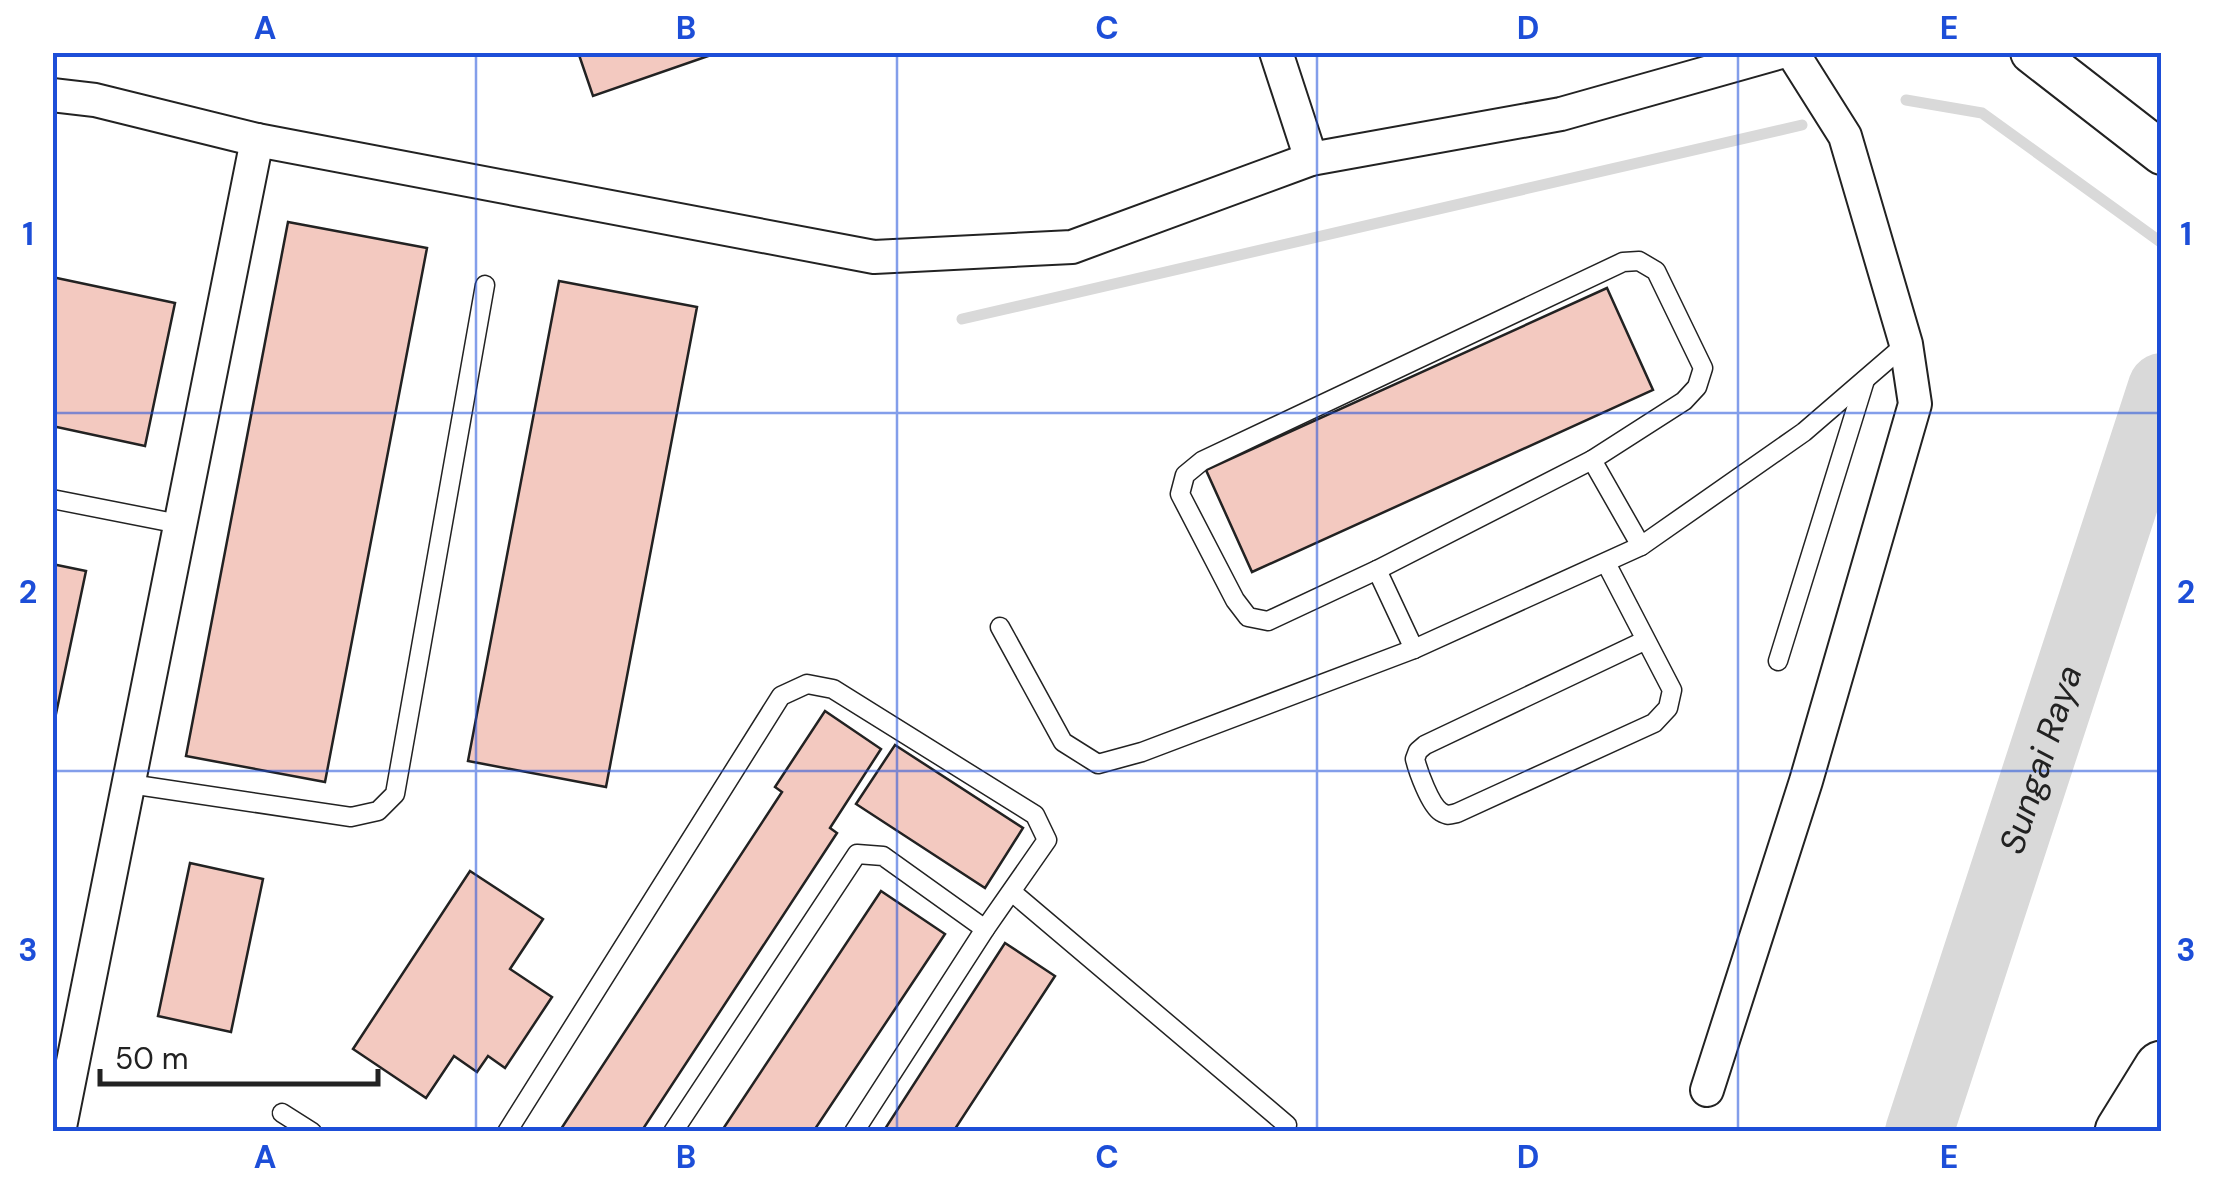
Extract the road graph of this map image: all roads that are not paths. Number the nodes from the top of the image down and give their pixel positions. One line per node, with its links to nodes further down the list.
1 (1276, 52): 8 (street)
2 (1781, 52): 8 (street)
3 (1792, 52): 10 (street)
4 (2032, 52): 7 (street)
5 (52, 95): 6 (street)
6 (257, 140): 8 (street); 14 (street)
7 (2162, 153)
8 (1311, 159)
9 (484, 285): 22 (lane)
10 (1906, 344): 11 (lane); 26 (street)
11 (1865, 379): 15 (lane); 21 (lane)
12 (1592, 460): 15 (lane); 17 (lane); 17 (lane)
13 (52, 499): 14 (lane)
14 (179, 524): 22 (street)
15 (1641, 546): 16 (lane)
16 (1606, 564): 19 (lane); 20 (lane)
17 (1377, 570): 20 (lane)
18 (1000, 627): 20 (lane)
19 (1646, 640): 19 (lane)
20 (1414, 649)
21 (1778, 661)
22 (130, 784): 28 (street)
23 (1012, 892): 24 (lane); 30 (lane); 33 (lane)
24 (985, 929): 31 (lane); 32 (lane)
25 (2162, 1069): 34 (highway)
26 (1707, 1090)
27 (282, 1113): 29 (lane)
28 (59, 1132)
29 (312, 1132)
30 (506, 1132)
31 (674, 1132)
32 (854, 1132)
33 (1283, 1132)
34 (2123, 1132)

